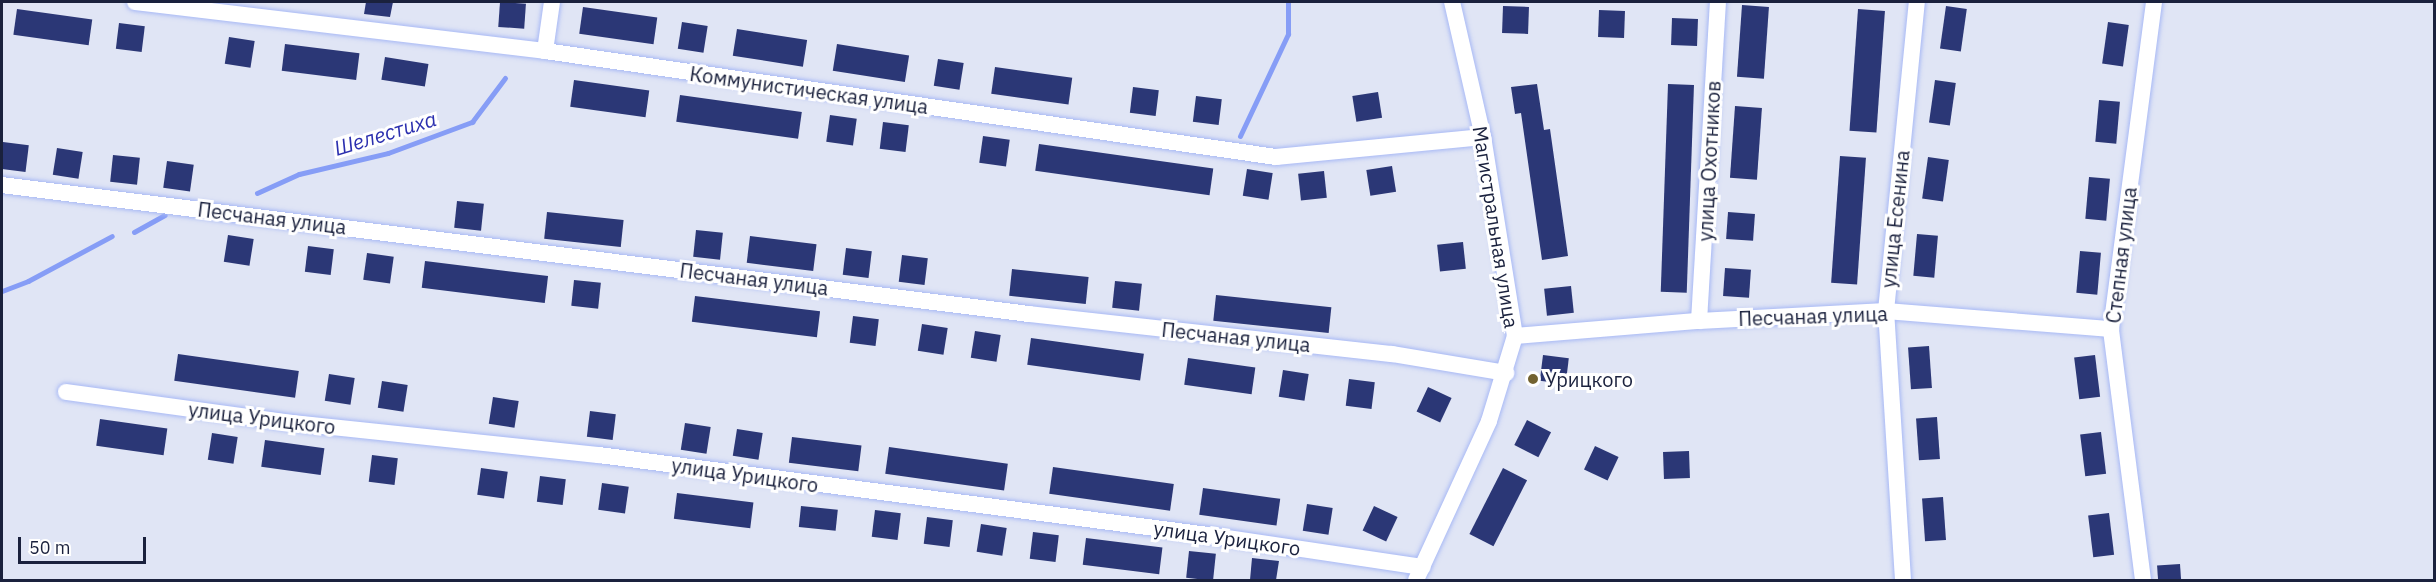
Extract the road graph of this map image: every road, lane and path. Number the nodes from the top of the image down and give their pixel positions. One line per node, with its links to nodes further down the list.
1 (135, 2): 7 (street, Коммунистическая улица)
2 (552, 2): 7 (street)
3 (1452, 2): 8 (street, Магистральная улица)
4 (1718, 2): 11 (street, улица Охотников)
5 (1917, 2): 10 (street, улица Есенина)
6 (2154, 2): 12 (street, Степная улица)
7 (545, 51): 8 (street, Коммунистическая улица)
8 (1483, 137): 13 (street, Магистральная улица)
9 (2, 185): 14 (street, Песчаная улица)
10 (1886, 311): 11 (street, Песчаная улица); 12 (street, Песчаная улица); 17 (street, улица Есенина)
11 (1699, 321): 13 (street, Песчаная улица)
12 (2110, 328): 18 (street, Степная улица)
13 (1515, 336): 14 (street, Магистральная улица)
14 (1506, 373): 16 (street, Магистральная улица)
15 (66, 392): 16 (street, улица Урицкого)
16 (1420, 574)
17 (1903, 580)
18 (2143, 580)

